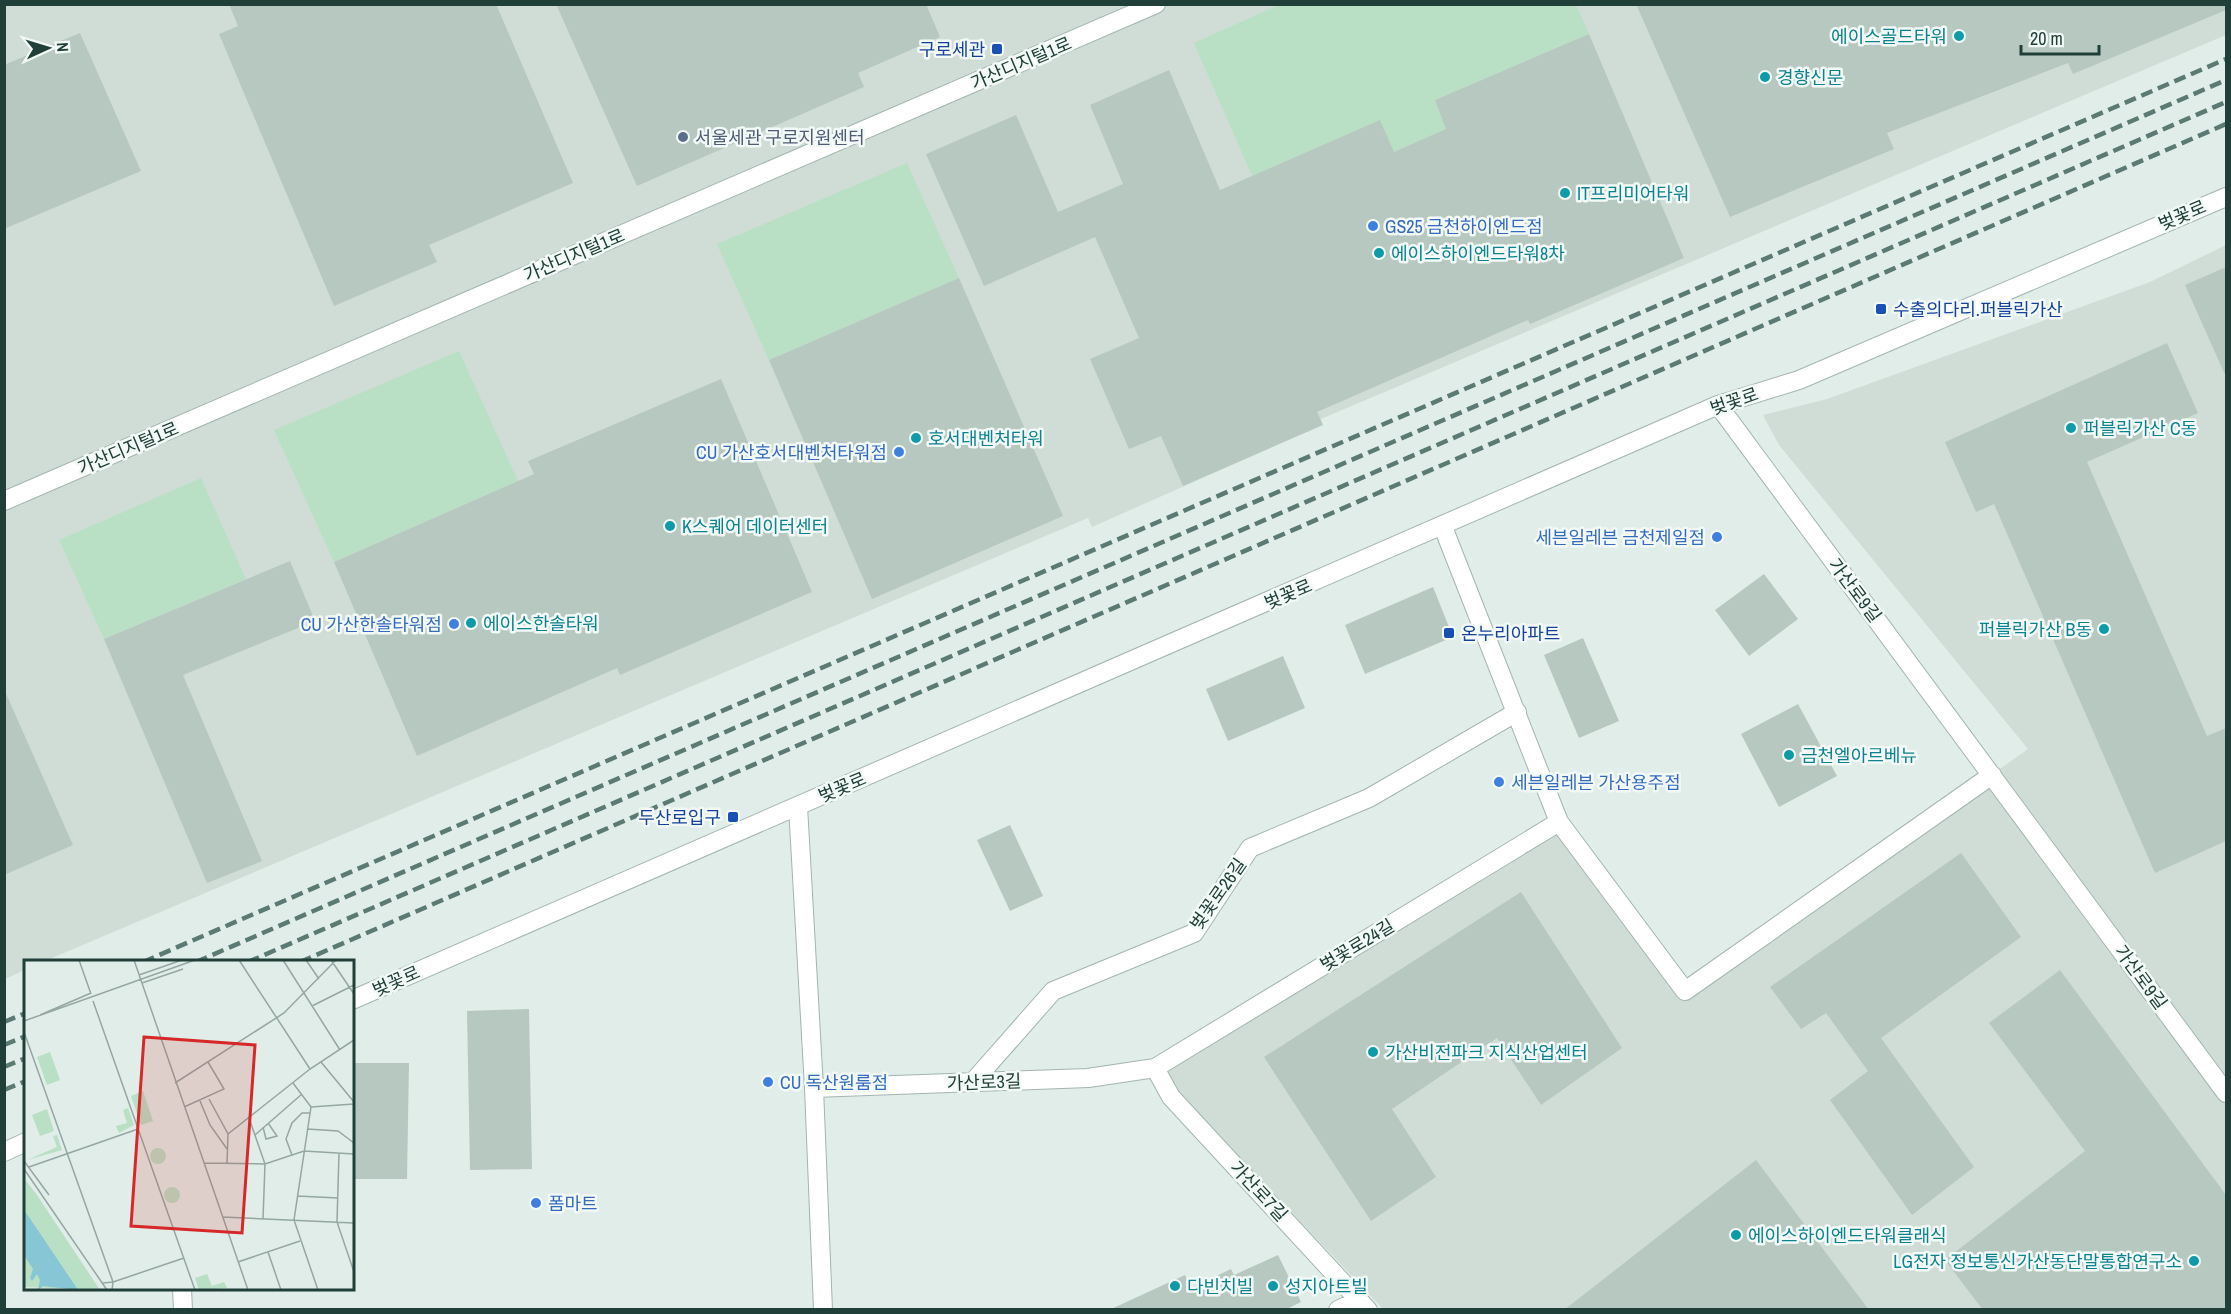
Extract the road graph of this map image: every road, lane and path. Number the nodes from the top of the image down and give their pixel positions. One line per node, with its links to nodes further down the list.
1 (1148, 6): 4 (street, 가산디지털1로)
2 (2226, 197): 3 (street, 벚꽃로)
3 (1718, 405): 5 (street, 벚꽃로); 7 (street, 가산로9길)
4 (4, 501)
5 (1443, 527): 6 (street); 8 (street, 벚꽃로)
6 (1517, 712): 9 (street); 12 (street, 벚꽃로26길)
7 (1992, 775): 9 (street); 14 (street, 가산로9길)
8 (798, 806): 10 (street, 벚꽃로); 13 (street)
9 (1559, 822): 11 (street, 벚꽃로24길)
10 (354, 999)
11 (1155, 1068): 12 (street, 가산로3길); 18 (street, 가산로7길)
12 (972, 1083): 13 (street, 가산로3길)
13 (813, 1088): 20 (street)
14 (2226, 1093)
15 (24, 1144): 16 (street)
16 (4, 1152)
17 (182, 1290): 19 (street)
18 (1364, 1305): 21 (street)
19 (183, 1310)
20 (823, 1310)
21 (1338, 1310)

